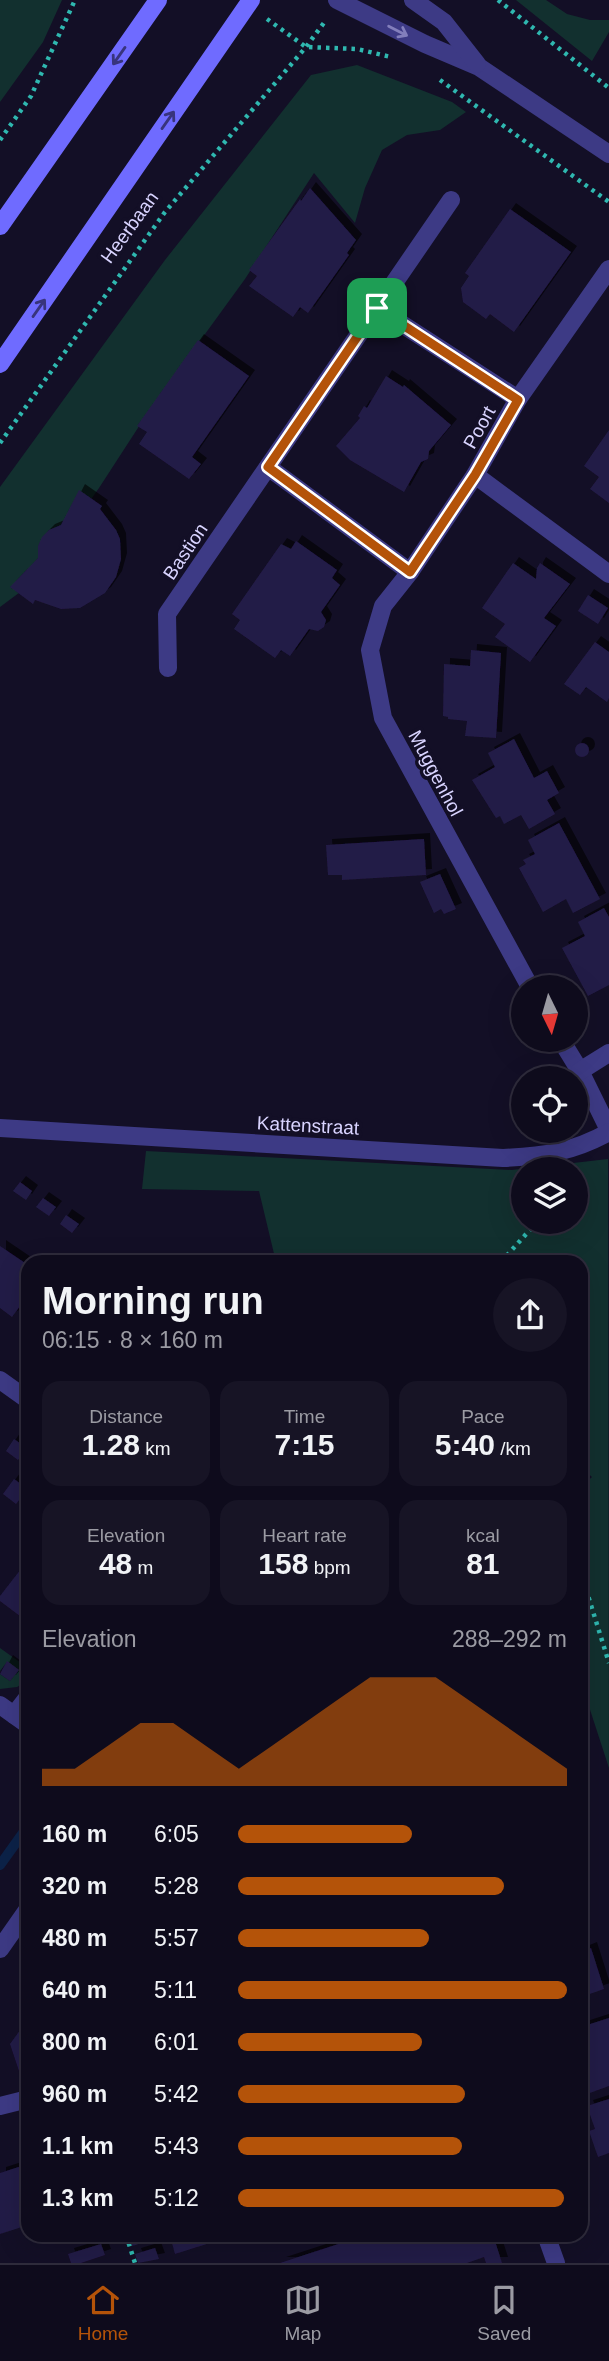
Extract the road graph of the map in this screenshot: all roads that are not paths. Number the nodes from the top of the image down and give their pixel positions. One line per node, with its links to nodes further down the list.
1 (158, 0): 8 (main road, one-way to 8)
2 (337, 0): 5 (street, one-way to 5)
3 (413, 0): 5 (street)
4 (249, 2): 11 (main road, Heerbaan, one-way to 4)
5 (479, 67): 6 (street)
6 (609, 155)
7 (451, 200): 10 (street, Bastion)
8 (0, 226)
9 (609, 269): 12 (street, Poort)
10 (377, 308): 12 (street); 13 (street, Bastion)
11 (0, 364)
12 (518, 400): 14 (street, Poort)
13 (268, 467): 15 (street); 17 (street, Bastion)
14 (475, 475): 15 (street, Poort); 16 (street)
15 (410, 572): 18 (street, Muggenhol)
16 (609, 574)
17 (168, 668)
18 (523, 975)
19 (609, 1053): 20 (street)
20 (588, 1066)
21 (588, 1088): 23 (street)
22 (0, 1128): 23 (street, Kattenstraat)
23 (609, 1131)
24 (0, 1380): 25 (street)
25 (21, 1395)
26 (21, 1919): 27 (street)
27 (0, 1948)
28 (21, 2101): 29 (street)
29 (0, 2106)
30 (548, 2242): 31 (street)
31 (556, 2263)

